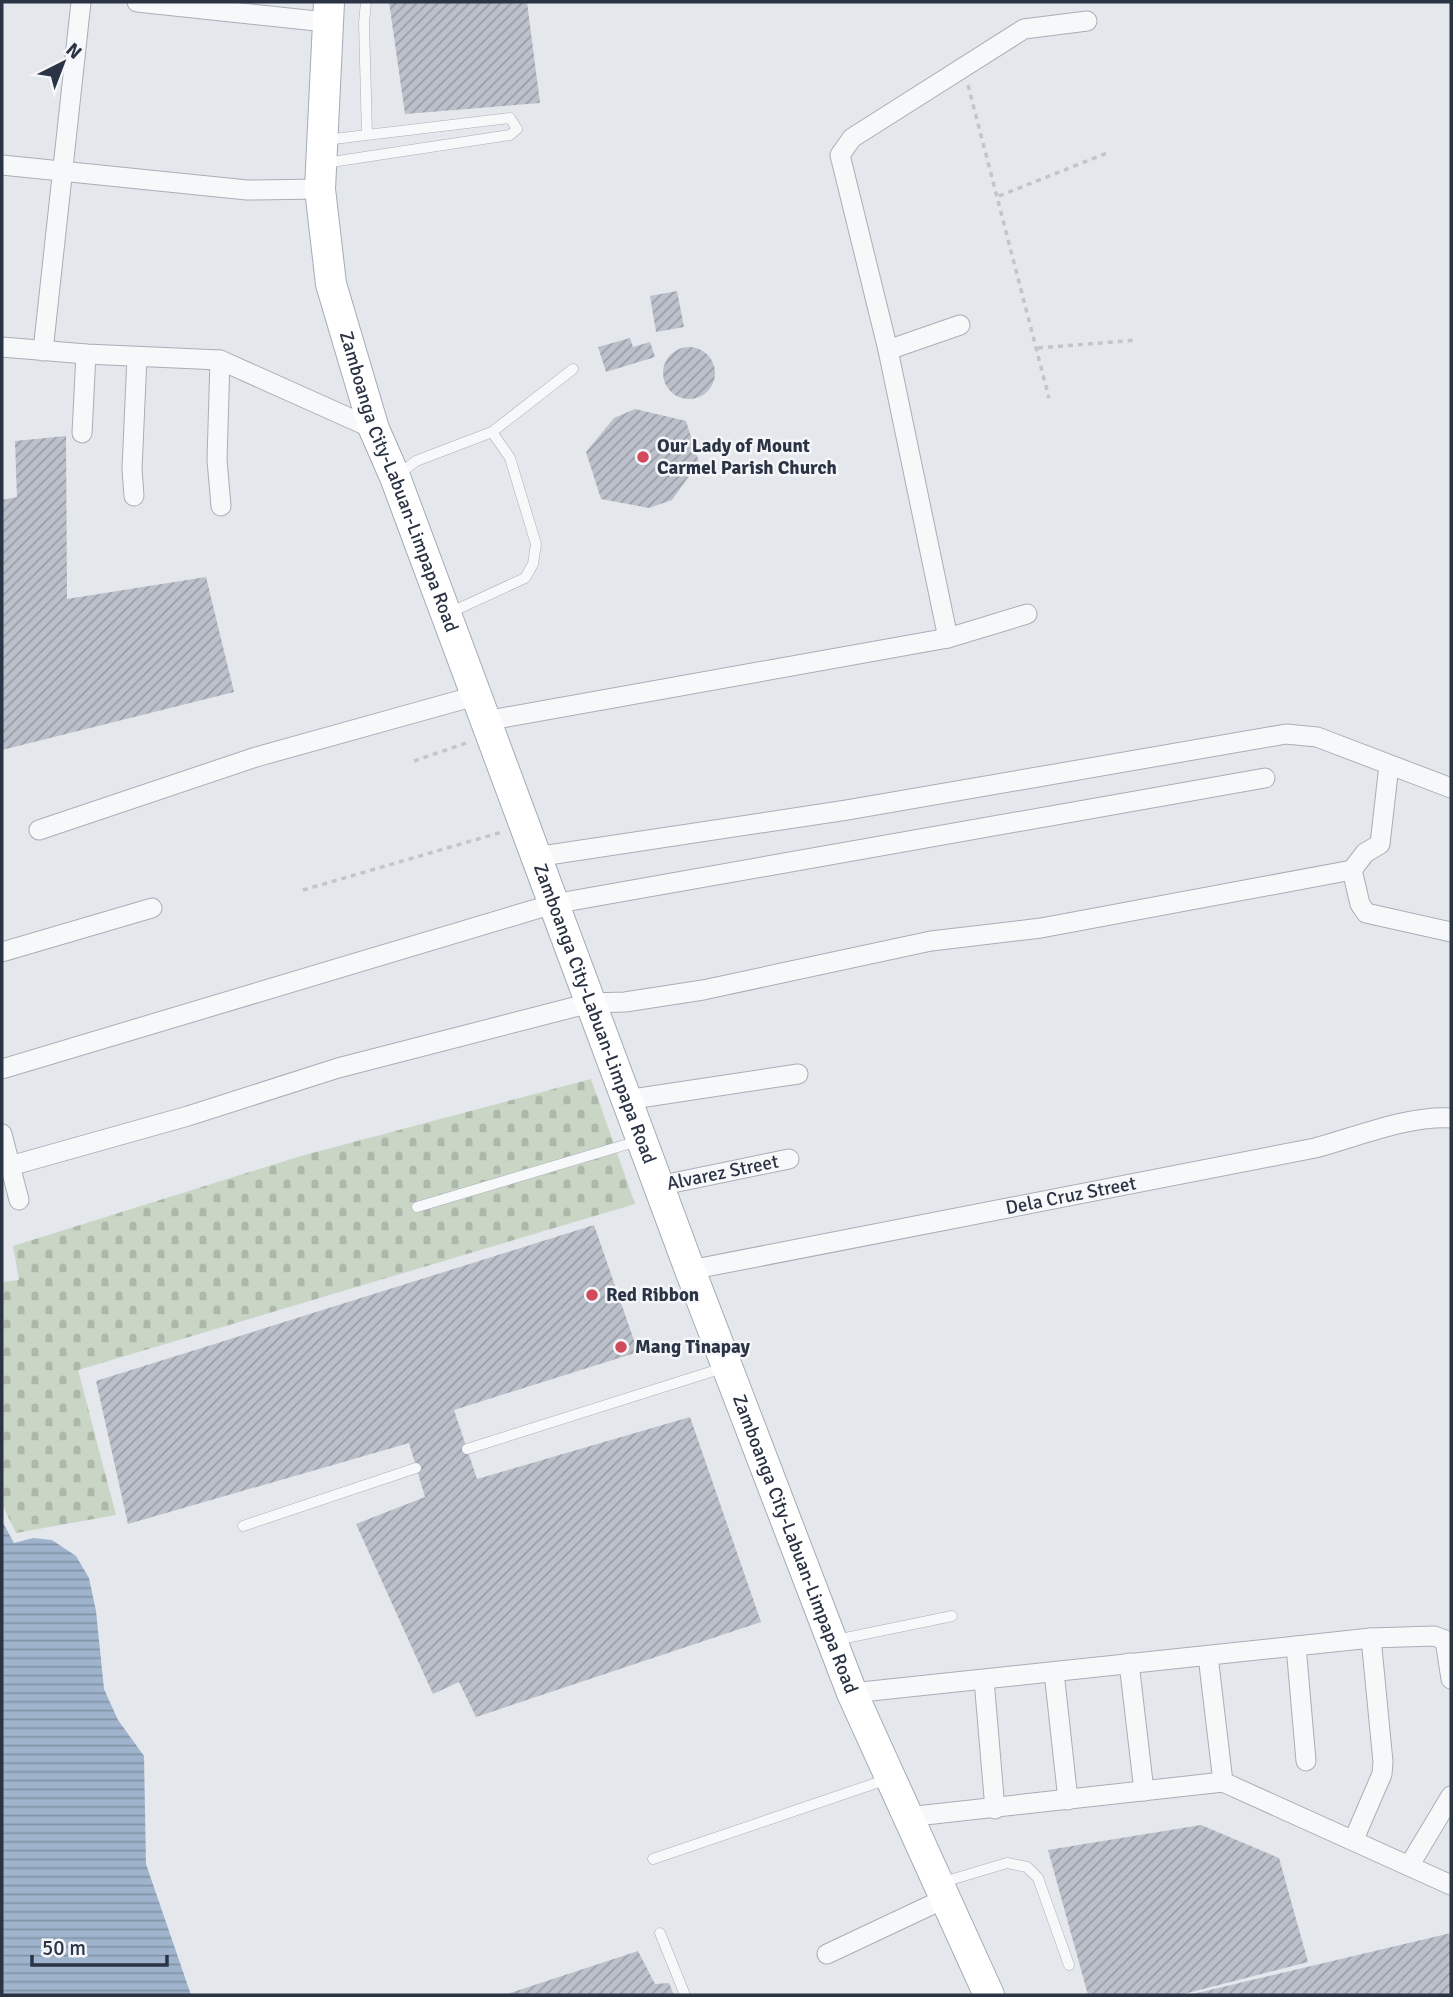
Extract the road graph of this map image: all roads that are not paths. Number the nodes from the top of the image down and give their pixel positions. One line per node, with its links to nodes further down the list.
1 (81, 2): 9 (street)
2 (136, 2): 4 (street)
3 (366, 2): 6 (lane)
4 (328, 12): 8 (main road, Zamboanga City-Labuan-Limpapa Road)
5 (1087, 20): 12 (street)
6 (367, 135): 8 (lane); 8 (lane)
7 (2, 165): 9 (street)
8 (321, 165): 9 (street); 18 (main road, Zamboanga City-Labuan-Limpapa Road)
9 (62, 169): 13 (street)
10 (960, 325): 12 (street)
11 (2, 347): 13 (street)
12 (888, 349): 26 (street)
13 (43, 351): 14 (street)
14 (86, 354): 15 (street); 20 (street)
15 (137, 357): 16 (street); 22 (street)
16 (220, 360): 18 (street); 23 (street)
17 (573, 369): 19 (lane)
18 (374, 429): 21 (main road, Zamboanga City-Labuan-Limpapa Road)
19 (492, 432): 21 (lane); 25 (lane)
20 (82, 433)
21 (395, 477): 25 (main road, Zamboanga City-Labuan-Limpapa Road)
22 (134, 496)
23 (222, 506)
24 (1027, 614): 26 (street)
25 (445, 615): 27 (main road, Zamboanga City-Labuan-Limpapa Road)
26 (948, 638): 27 (street)
27 (483, 717): 31 (street); 32 (main road, Zamboanga City-Labuan-Limpapa Road)
28 (1389, 765): 30 (street); 32 (street); 33 (street)
29 (1265, 778): 34 (street)
30 (1451, 788)
31 (39, 830)
32 (535, 857): 34 (main road, Zamboanga City-Labuan-Limpapa Road)
33 (1352, 870): 36 (street); 38 (street)
34 (553, 904): 38 (main road, Zamboanga City-Labuan-Limpapa Road); 39 (street)
35 (152, 908): 37 (street)
36 (1451, 932)
37 (2, 952)
38 (590, 1003): 41 (main road, Zamboanga City-Labuan-Limpapa Road); 46 (street)
39 (2, 1069)
40 (798, 1074): 41 (street)
41 (626, 1100): 44 (main road, Zamboanga City-Labuan-Limpapa Road)
42 (1451, 1118): 50 (street, Dela Cruz Street)
43 (2, 1134): 46 (street)
44 (641, 1140): 47 (main road, Zamboanga City-Labuan-Limpapa Road); 49 (lane)
45 (789, 1159): 47 (street, Alvarez Street)
46 (10, 1166): 48 (street)
47 (658, 1186): 50 (main road, Zamboanga City-Labuan-Limpapa Road)
48 (19, 1200)
49 (417, 1207)
50 (690, 1270): 51 (main road, Zamboanga City-Labuan-Limpapa Road)
51 (727, 1367): 52 (lane); 57 (main road, Zamboanga City-Labuan-Limpapa Road)
52 (467, 1449)
53 (416, 1468): 54 (lane)
54 (243, 1526)
55 (952, 1616): 57 (lane)
56 (1371, 1638): 58 (street); 62 (street); 73 (street)
57 (832, 1641): 64 (main road, Zamboanga City-Labuan-Limpapa Road)
58 (1296, 1646): 59 (street); 65 (street)
59 (1208, 1656): 60 (street); 67 (street)
60 (1129, 1663): 61 (street); 68 (street)
61 (1054, 1672): 63 (street); 70 (street)
62 (1451, 1679)
63 (984, 1680): 64 (street); 71 (street)
64 (852, 1693): 66 (main road, Zamboanga City-Labuan-Limpapa Road)
65 (1306, 1762)
66 (891, 1778): 72 (main road, Zamboanga City-Labuan-Limpapa Road); 74 (lane)
67 (1223, 1782): 68 (street); 73 (street)
68 (1143, 1791): 70 (street)
69 (1451, 1796): 75 (street)
70 (1068, 1800): 71 (street)
71 (995, 1809): 72 (street)
72 (906, 1817): 77 (main road, Zamboanga City-Labuan-Limpapa Road)
73 (1354, 1839): 75 (street)
74 (653, 1859)
75 (1409, 1866): 76 (street)
76 (1451, 1885)
77 (943, 1891): 79 (street); 80 (lane); 82 (main road, Zamboanga City-Labuan-Limpapa Road)
78 (660, 1933): 81 (lane)
79 (827, 1954)
80 (1069, 1965)
81 (685, 1995)
82 (989, 1995)

